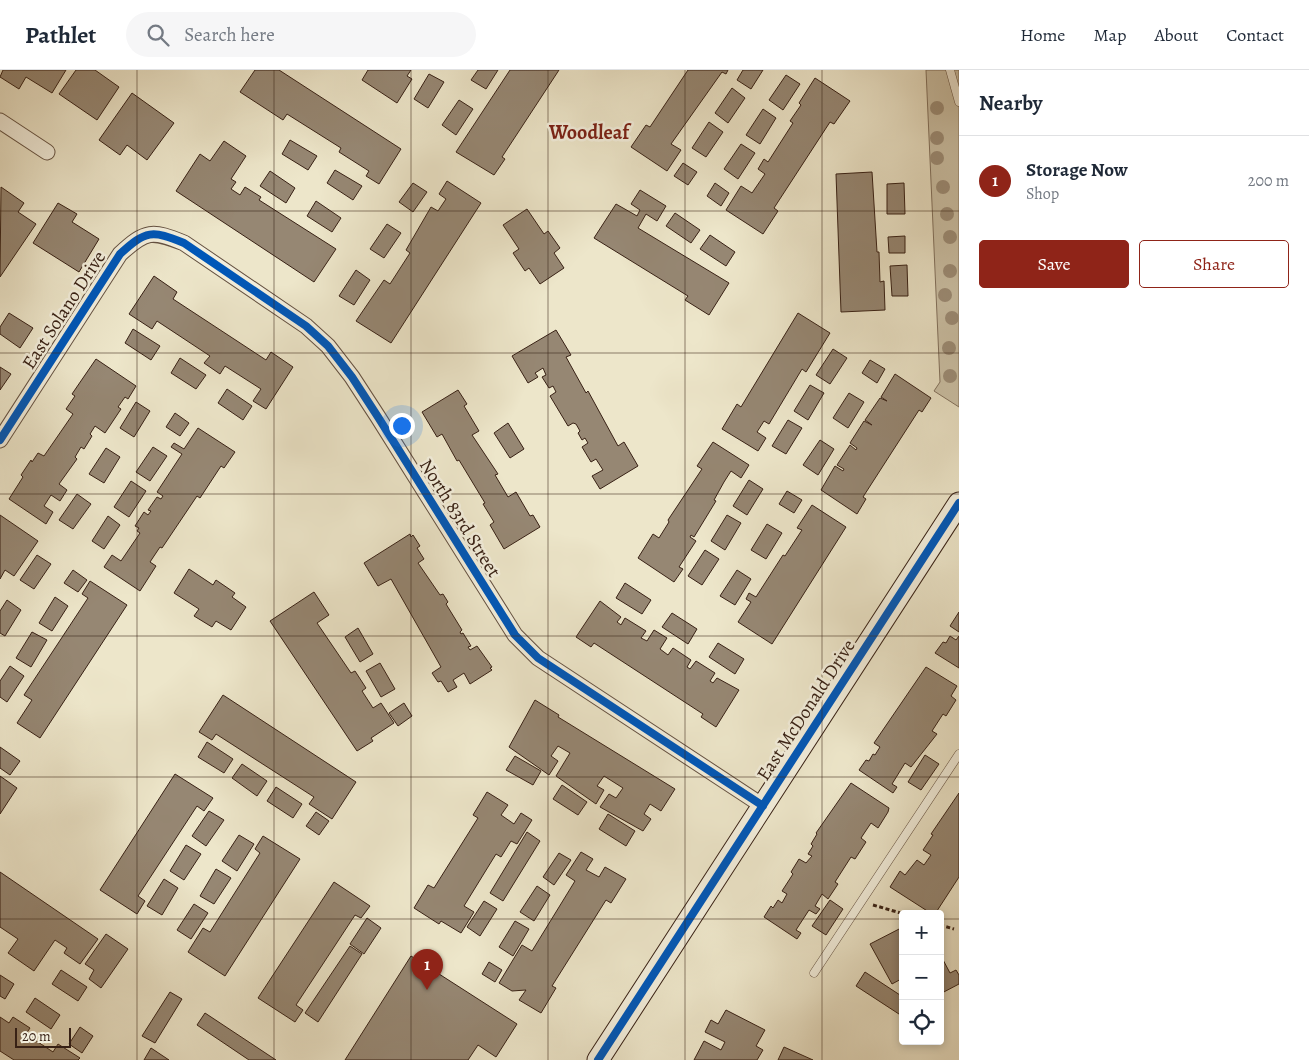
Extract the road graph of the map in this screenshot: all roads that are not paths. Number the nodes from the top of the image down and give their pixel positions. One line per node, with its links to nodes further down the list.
1 (950, 70): 2 (lane)
2 (959, 102)
3 (0, 121): 4 (street)
4 (47, 152)
5 (148, 233): 6 (street, East Solano Drive); 9 (street, North 83rd Street)
6 (0, 440)
7 (959, 503): 9 (main road, East McDonald Drive)
8 (959, 754): 10 (lane)
9 (763, 806): 11 (main road, East McDonald Drive)
10 (814, 973)
11 (598, 1060)

